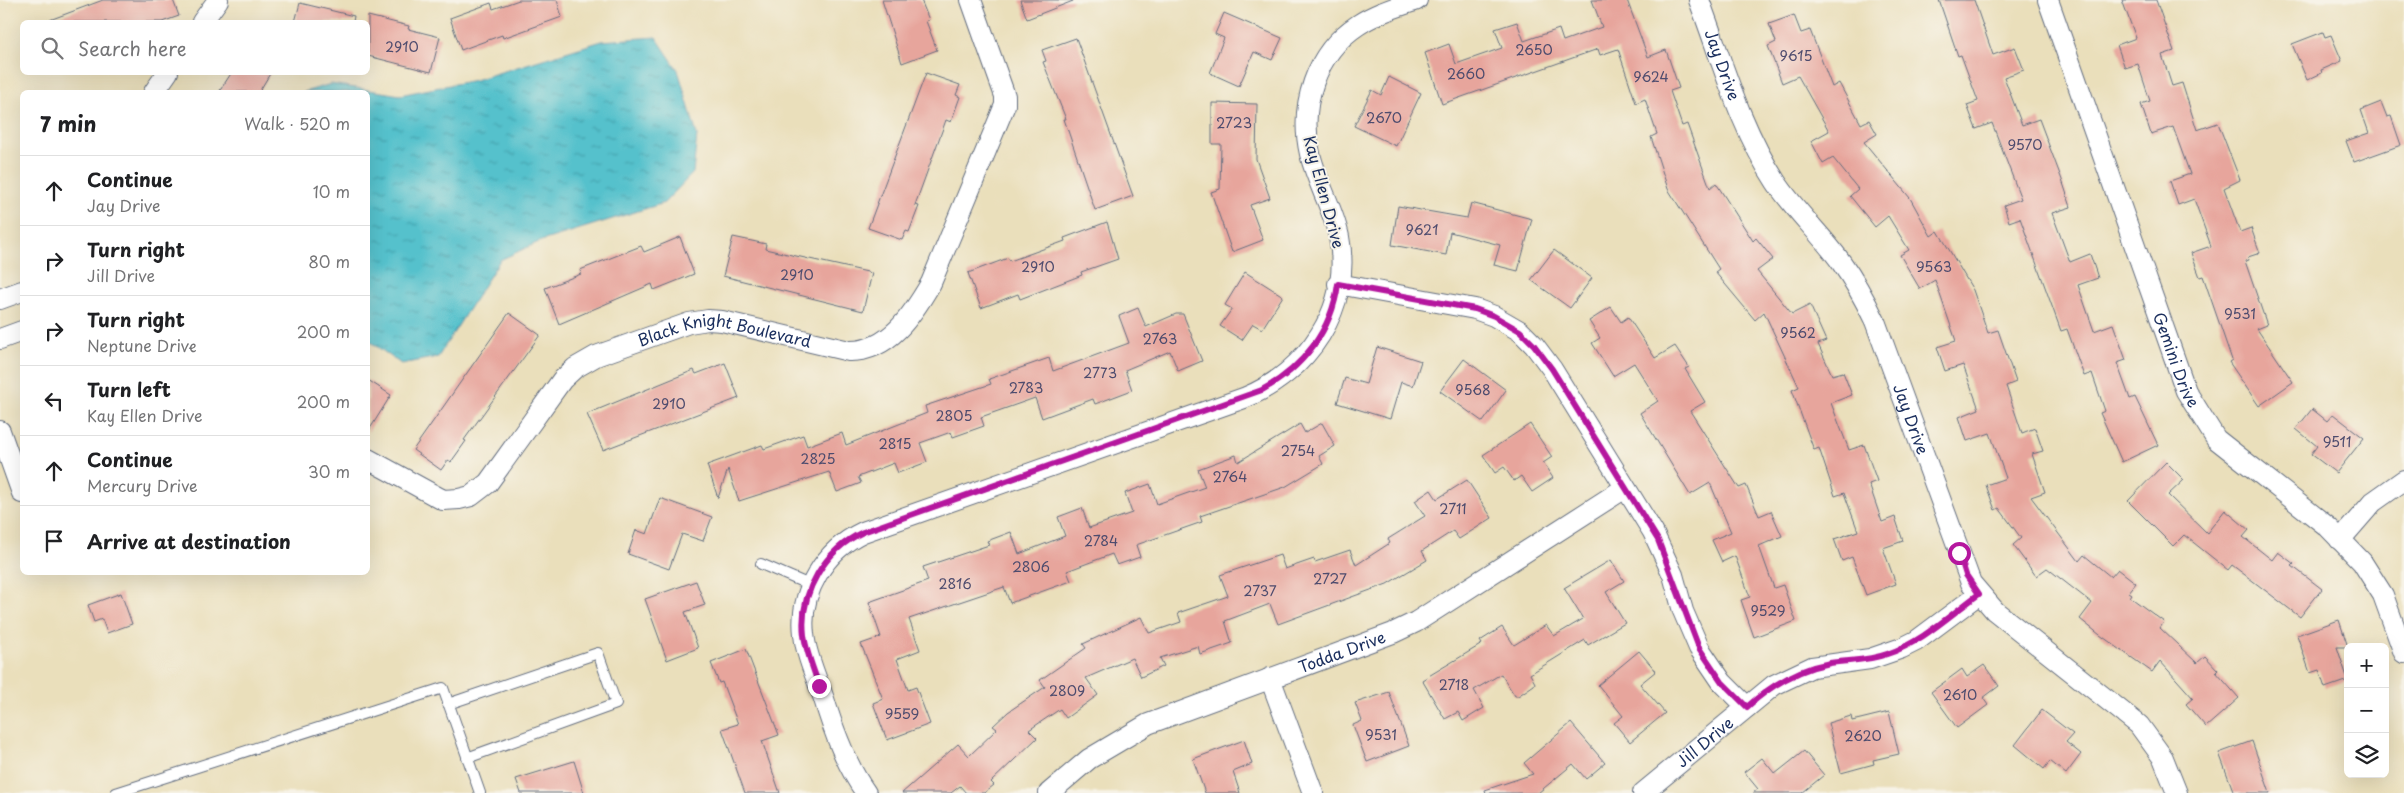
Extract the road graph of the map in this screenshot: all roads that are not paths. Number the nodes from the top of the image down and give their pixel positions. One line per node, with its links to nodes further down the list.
1 (218, 0): 6 (street)
2 (971, 0): 15 (street, Black Knight Boulevard)
3 (1417, 0): 9 (street, Kay Ellen Drive)
4 (1699, 0): 22 (street, Jay Drive)
5 (2048, 0): 19 (street, Gemini Drive)
6 (203, 20)
7 (166, 75): 8 (street)
8 (155, 90)
9 (1338, 284): 18 (street); 21 (street, Kay Ellen Drive)
10 (20, 292): 11 (street)
11 (0, 299)
12 (20, 332): 13 (street)
13 (0, 339)
14 (0, 431): 17 (street)
15 (370, 460)
16 (2404, 480): 19 (street)
17 (20, 487)
18 (1625, 488): 24 (street, Todda Drive); 26 (street)
19 (2340, 540): 23 (street, Gemini Drive)
20 (761, 564): 21 (lane)
21 (812, 586): 30 (street, Kay Ellen Drive)
22 (1979, 594): 26 (street, Jill Drive); 34 (street, Jay Drive)
23 (2404, 654)
24 (1270, 678): 31 (street, Todda Drive); 32 (street)
25 (448, 704): 27 (lane); 27 (lane); 28 (lane)
26 (1747, 707): 33 (street, Jill Drive)
27 (467, 758): 29 (lane)
28 (116, 793)
29 (480, 793)
30 (866, 793)
31 (1049, 793)
32 (1313, 793)
33 (1643, 793)
34 (2177, 793)

